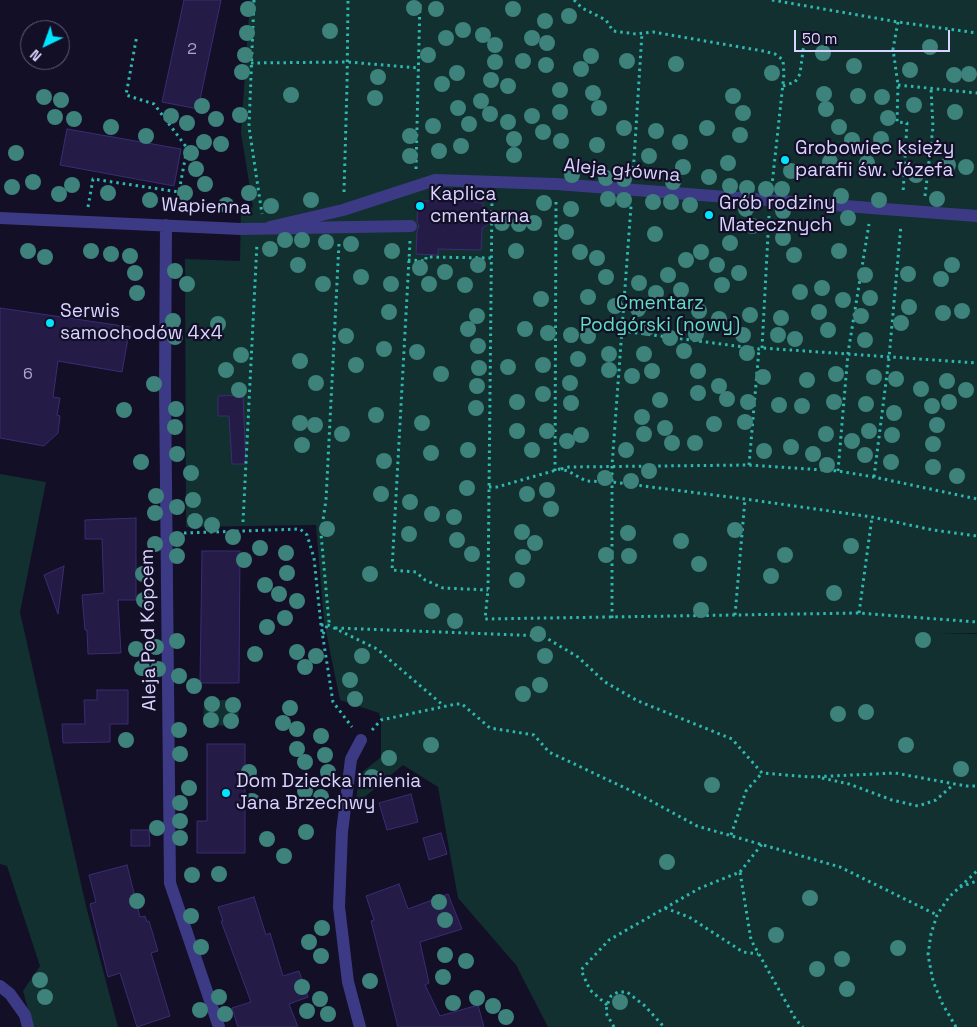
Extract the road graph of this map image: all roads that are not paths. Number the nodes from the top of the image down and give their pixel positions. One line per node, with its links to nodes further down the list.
1 (977, 216): 5 (street, Aleja główna)
2 (0, 218): 3 (street, Wapienna)
3 (166, 225): 5 (street, Wapienna); 9 (street, Aleja Pod Kopcem)
4 (410, 226): 5 (street, Wapienna)
5 (264, 227)
6 (361, 740): 10 (street)
7 (0, 986): 8 (street)
8 (28, 1027)
9 (219, 1027)
10 (360, 1027)

